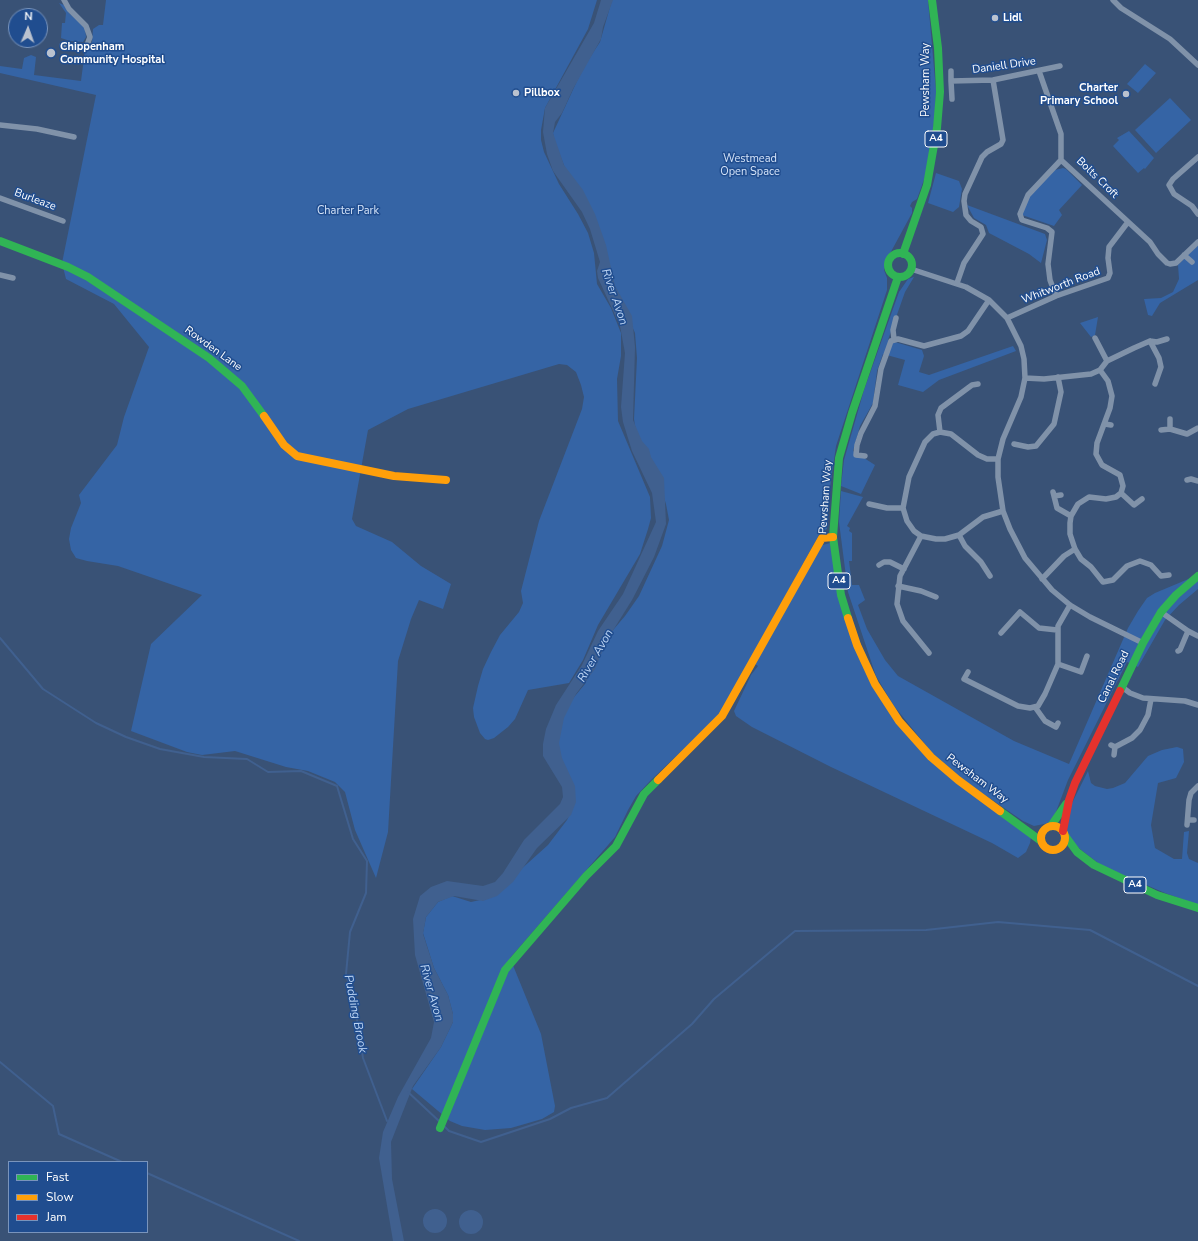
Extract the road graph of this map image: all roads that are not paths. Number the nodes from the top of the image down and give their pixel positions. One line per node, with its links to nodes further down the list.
1 (64, 0): 6 (street)
2 (932, 0): 5 (street, Pewsham Way / A4)
3 (936, 0): 5 (street, Pewsham Way / A4)
4 (1113, 0): 7 (street)
5 (936, 20): 24 (street, Pewsham Way / A4)
6 (62, 46)
7 (1198, 65)
8 (1060, 66): 10 (street, Daniell Drive)
9 (951, 71): 12 (street)
10 (1039, 71): 11 (street, Daniell Drive); 17 (street, Bolts Croft)
11 (993, 80): 12 (street, Daniell Drive); 31 (street)
12 (952, 81): 13 (street)
13 (952, 99)
14 (0, 126): 15 (street)
15 (74, 137)
16 (1198, 158): 19 (street)
17 (1062, 160): 21 (street, Bolts Croft); 32 (street)
18 (0, 198): 20 (street, Burleaze)
19 (1198, 214)
20 (63, 221)
21 (1128, 222): 25 (street, Bolts Croft); 32 (street, Whitworth Road)
22 (0, 242): 57 (street, Rowden Lane)
23 (1198, 242): 25 (street, Bolts Croft)
24 (903, 254): 27 (street); 29 (street)
25 (1184, 255): 26 (street)
26 (1192, 262)
27 (911, 269): 29 (street); 31 (street)
28 (0, 275): 30 (street)
29 (898, 277): 68 (street, Pewsham Way / A4)
30 (13, 278)
31 (957, 283): 33 (street)
32 (1056, 296): 35 (street, Whitworth Road)
33 (989, 300): 35 (street); 36 (street)
34 (896, 318): 36 (street)
35 (1007, 318): 43 (street)
36 (894, 339): 54 (street)
37 (1167, 339): 39 (street)
38 (1098, 341): 40 (street)
39 (1150, 341): 40 (street); 45 (street)
40 (1106, 361): 41 (street)
41 (1100, 370): 42 (street); 47 (street)
42 (1058, 377): 43 (street); 53 (street)
43 (1025, 378): 55 (street)
44 (975, 383): 52 (street)
45 (1154, 384)
46 (1170, 419): 50 (street)
47 (1105, 424): 48 (street); 59 (street)
48 (1111, 426)
49 (1198, 428): 50 (street)
50 (1170, 429): 51 (street)
51 (1160, 430)
52 (940, 432): 55 (street); 63 (street)
53 (1014, 444)
54 (865, 456)
55 (998, 459): 64 (street)
56 (1189, 478): 58 (street)
57 (446, 480)
58 (1198, 480)
59 (1121, 493): 61 (street); 65 (street)
60 (1061, 495): 65 (street)
61 (1142, 499)
62 (869, 504): 63 (street)
63 (903, 508): 67 (street)
64 (1003, 511): 66 (street); 75 (street)
65 (1071, 516): 69 (street)
66 (959, 535): 67 (street); 73 (street)
67 (921, 536): 71 (street)
68 (833, 537): 99 (street, Pewsham Way / A4); 106 (street)
69 (1075, 549): 72 (street); 75 (street)
70 (879, 565): 71 (street)
71 (904, 569): 76 (street)
72 (1169, 575)
73 (990, 576)
74 (1198, 576): 79 (street, Canal Road)
75 (1042, 579): 78 (street)
76 (898, 586): 77 (street); 86 (street)
77 (934, 594)
78 (1070, 605): 80 (street); 84 (street)
79 (1161, 612): 81 (street); 84 (street, Canal Road)
80 (1057, 630): 82 (street); 88 (street)
81 (1188, 631): 83 (street); 85 (street)
82 (1001, 633)
83 (1198, 636)
84 (1143, 643): 90 (street, Canal Road)
85 (1181, 650)
86 (929, 653)
87 (1087, 656): 88 (street)
88 (1058, 664): 93 (street)
89 (968, 672): 93 (street)
90 (1122, 687): 91 (street); 97 (street, Canal Road)
91 (1151, 699): 92 (street); 95 (street)
92 (1198, 705)
93 (1035, 707): 94 (street)
94 (1056, 727)
95 (1114, 755)
96 (1198, 786): 98 (street)
97 (1069, 800): 100 (street, Canal Road); 101 (street, Canal Road)
98 (1190, 822)
99 (1021, 824): 100 (street, Pewsham Way / A4); 102 (street, Pewsham Way / A4)
100 (1048, 828): 101 (street, A4); 102 (street)
101 (1064, 834): 103 (street); 104 (street, A4)
102 (1041, 841): 103 (street, A4)
103 (1060, 848): 104 (street, A4)
104 (1077, 852): 105 (street, A4)
105 (1198, 908)
106 (440, 1128)

